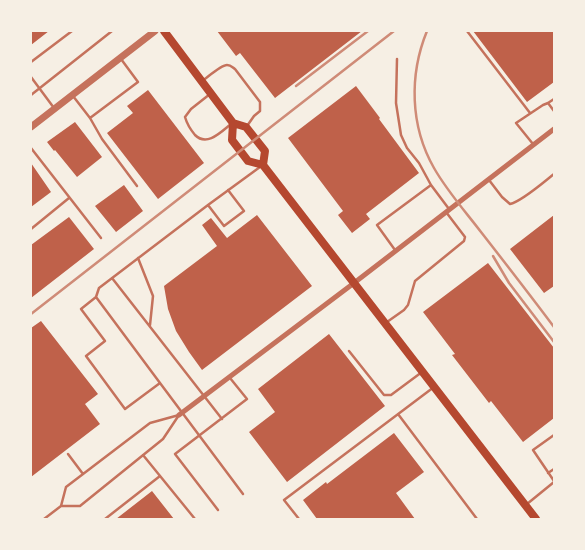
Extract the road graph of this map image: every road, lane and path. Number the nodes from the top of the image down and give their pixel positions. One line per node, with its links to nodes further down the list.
1 (72, 31): 8 (lane)
2 (112, 31): 11 (lane)
3 (155, 31): 6 (street)
4 (164, 31): 10 (main road)
5 (467, 31): 19 (lane)
6 (120, 58): 14 (street); 20 (lane)
7 (396, 59): 31 (lane)
8 (31, 62)
9 (31, 77): 11 (lane)
10 (202, 82): 12 (main road); 23 (lane)
11 (40, 88): 13 (lane); 17 (lane)
12 (211, 93): 21 (main road); 21 (lane)
13 (31, 95)
14 (72, 95): 17 (street); 20 (lane)
15 (554, 99): 16 (lane)
16 (548, 103): 18 (lane); 19 (lane)
17 (55, 109): 22 (street)
18 (554, 111)
19 (530, 113): 26 (lane)
20 (90, 118): 32 (lane)
21 (233, 122): 23 (main road); 28 (main road)
22 (31, 127)
23 (246, 127): 28 (main road)
24 (552, 130): 25 (street); 26 (street)
25 (554, 138)
26 (533, 144): 30 (street)
27 (31, 148): 34 (lane)
28 (263, 164): 33 (lane); 42 (main road)
29 (554, 174): 30 (lane)
30 (488, 179): 36 (street)
31 (431, 185): 36 (lane); 39 (lane)
32 (137, 186)
33 (228, 190): 35 (lane); 35 (lane)
34 (70, 198): 37 (lane); 38 (lane)
35 (208, 204): 40 (lane)
36 (448, 210): 39 (street); 44 (lane)
37 (31, 229)
38 (101, 238)
39 (395, 250): 42 (street)
40 (138, 258): 41 (lane); 45 (lane)
41 (112, 278): 43 (lane); 45 (lane)
42 (354, 282): 44 (main road); 48 (street)
43 (96, 298): 49 (lane); 49 (lane)
44 (386, 323): 47 (main road)
45 (150, 327): 51 (lane)
46 (349, 351): 47 (lane)
47 (423, 372): 50 (main road)
48 (229, 376): 51 (street); 54 (lane)
49 (160, 383): 52 (lane)
50 (434, 387): 53 (lane); 65 (main road)
51 (204, 396): 52 (street); 54 (lane)
52 (180, 414): 56 (lane); 58 (lane); 61 (lane)
53 (398, 414): 71 (lane); 72 (lane)
54 (222, 419): 56 (lane)
55 (554, 435): 60 (lane)
56 (199, 436): 64 (lane); 67 (lane)
57 (68, 454): 61 (lane)
58 (142, 455): 62 (lane); 66 (lane)
59 (554, 468): 60 (lane)
60 (548, 473): 63 (lane)
61 (83, 474): 66 (lane)
62 (160, 476): 69 (lane); 70 (lane)
63 (554, 482): 65 (lane)
64 (243, 494)
65 (526, 505): 73 (main road)
66 (61, 506): 68 (lane)
67 (218, 510)
68 (44, 519)
69 (105, 519)
70 (195, 519)
71 (299, 519)
72 (477, 519)
73 (536, 519)

